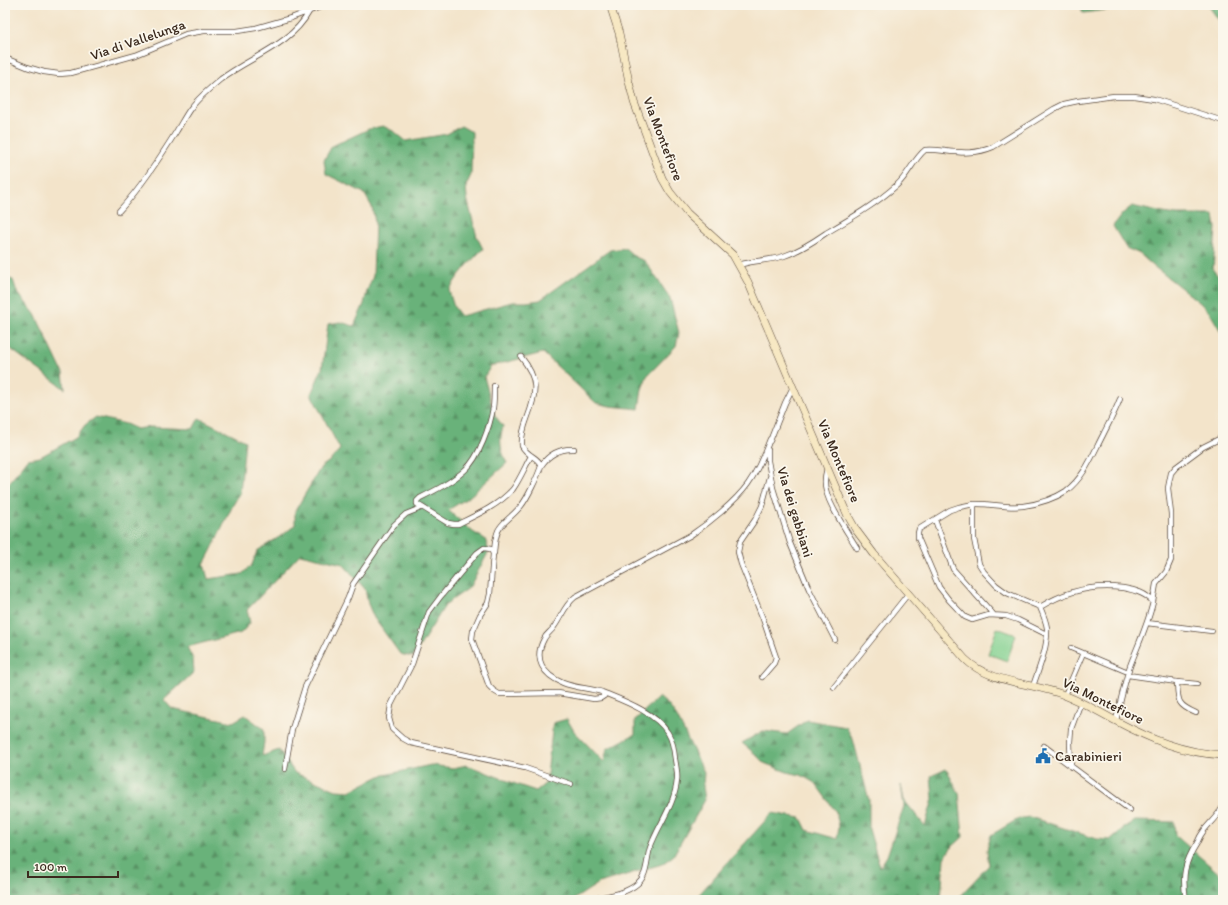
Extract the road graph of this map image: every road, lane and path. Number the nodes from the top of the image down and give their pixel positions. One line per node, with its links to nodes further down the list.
1 (326, 5): 3 (street, Via di Vallelunga)
2 (610, 5): 7 (main road, Via Montefiore)
3 (309, 12): 4 (street, Via di Vallelunga); 6 (street)
4 (5, 58)
5 (1223, 121): 7 (street)
6 (119, 211)
7 (739, 265): 10 (main road, Via Montefiore)
8 (521, 357): 15 (street)
9 (494, 386): 20 (street)
10 (793, 387): 13 (street, Via dei gabbiani); 17 (main road, Via Montefiore)
11 (1120, 399): 19 (street)
12 (1223, 437): 25 (street)
13 (770, 439): 18 (street, Via dei gabbiani); 40 (street)
14 (574, 449): 16 (street)
15 (531, 456): 16 (street); 20 (street)
16 (540, 468): 23 (street)
17 (827, 468): 22 (street); 24 (main road, Via Montefiore)
18 (770, 474): 31 (street, Via dei gabbiani); 35 (street)
19 (974, 504): 21 (street); 26 (street)
20 (421, 508): 48 (street)
21 (935, 520): 27 (street); 27 (street)
22 (857, 548)
23 (494, 561): 40 (street); 49 (street)
24 (908, 594): 38 (main road, Via Montefiore); 39 (street)
25 (1153, 602): 26 (street); 28 (street)
26 (1040, 607): 30 (street)
27 (993, 614): 30 (street)
28 (1147, 623): 29 (street); 34 (street)
29 (1212, 631)
30 (1046, 634): 38 (street)
31 (836, 640)
32 (1071, 648): 33 (street)
33 (1083, 653): 34 (street); 41 (street)
34 (1128, 674): 36 (street); 44 (street)
35 (762, 677)
36 (1177, 682): 37 (street); 43 (street)
37 (1197, 684)
38 (1033, 686): 41 (main road, Via Montefiore)
39 (834, 687)
40 (602, 692): 52 (street)
41 (1065, 695): 42 (main road, Via Montefiore)
42 (1081, 702): 44 (main road, Via Montefiore); 47 (street)
43 (1196, 712)
44 (1116, 721): 46 (main road, Via Montefiore)
45 (1044, 746): 47 (street)
46 (1223, 755)
47 (1071, 767): 51 (street)
48 (285, 769)
49 (571, 784)
50 (1223, 807): 53 (street)
51 (1130, 810)
52 (588, 900)
53 (1186, 900)

